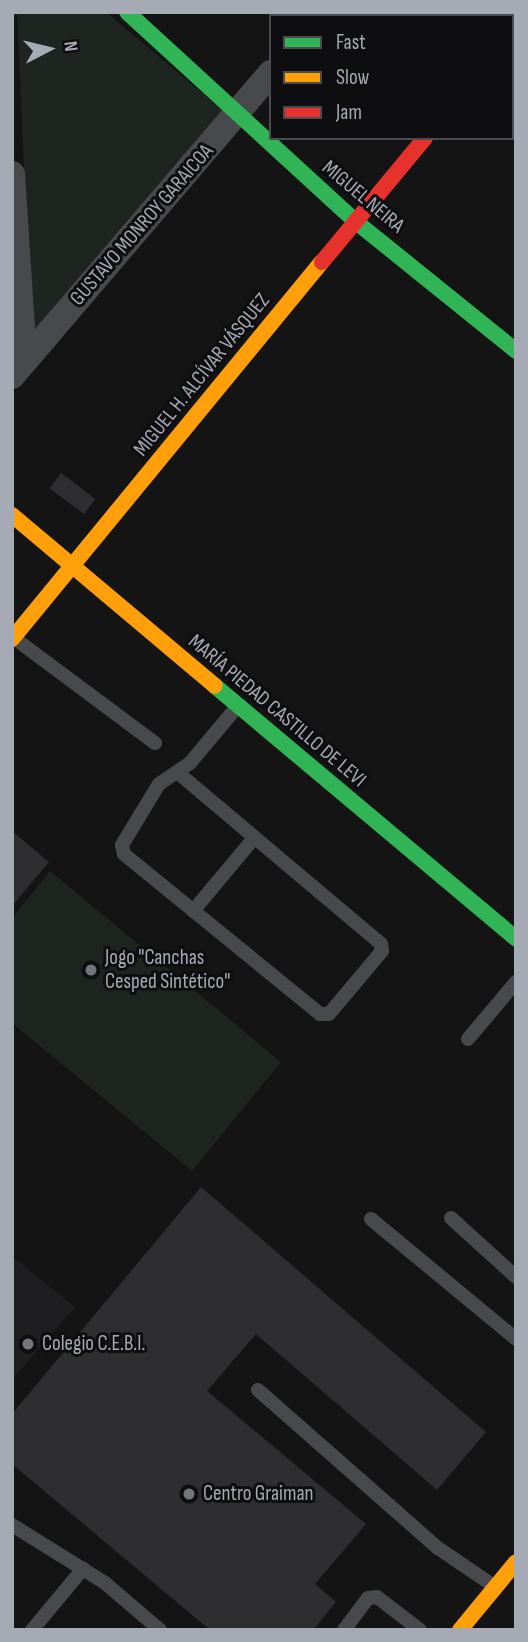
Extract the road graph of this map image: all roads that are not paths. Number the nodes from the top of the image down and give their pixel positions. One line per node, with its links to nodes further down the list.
1 (127, 12): 3 (street, MIGUEL NEIRA)
2 (269, 75): 3 (street, GUSTAVO MONROY GARAICOA)
3 (237, 114): 6 (street, MIGUEL NEIRA); 8 (street, GUSTAVO MONROY GARAICOA)
4 (423, 140): 6 (street, MIGUEL H. ALCÍVAR VÁSQUEZ)
5 (12, 174): 8 (street)
6 (355, 220): 7 (street, MIGUEL NEIRA); 10 (street, MIGUEL H. ALCÍVAR VÁSQUEZ)
7 (516, 351)
8 (18, 369)
9 (12, 515): 10 (street, MARÍA PIEDAD CASTILLO DE LEVI)
10 (72, 567): 11 (street, MIGUEL H. ALCÍVAR VÁSQUEZ); 12 (street, MARÍA PIEDAD CASTILLO DE LEVI)
11 (13, 638): 13 (lane)
12 (238, 706): 14 (lane); 17 (street, MARÍA PIEDAD CASTILLO DE LEVI)
13 (155, 743)
14 (177, 772): 15 (lane); 16 (lane)
15 (254, 838): 16 (lane); 16 (lane)
16 (193, 911)
17 (516, 939)
18 (516, 982): 19 (lane)
19 (468, 1039)
20 (451, 1218): 22 (lane)
21 (371, 1219): 23 (lane)
22 (516, 1277)
23 (516, 1339)
24 (258, 1390): 28 (lane)
25 (12, 1525): 27 (lane)
26 (516, 1562): 28 (street)
27 (83, 1569): 29 (lane); 30 (lane)
28 (495, 1587): 33 (street)
29 (32, 1630)
30 (160, 1630)
31 (344, 1630): 32 (lane)
32 (420, 1630)
33 (460, 1630)

